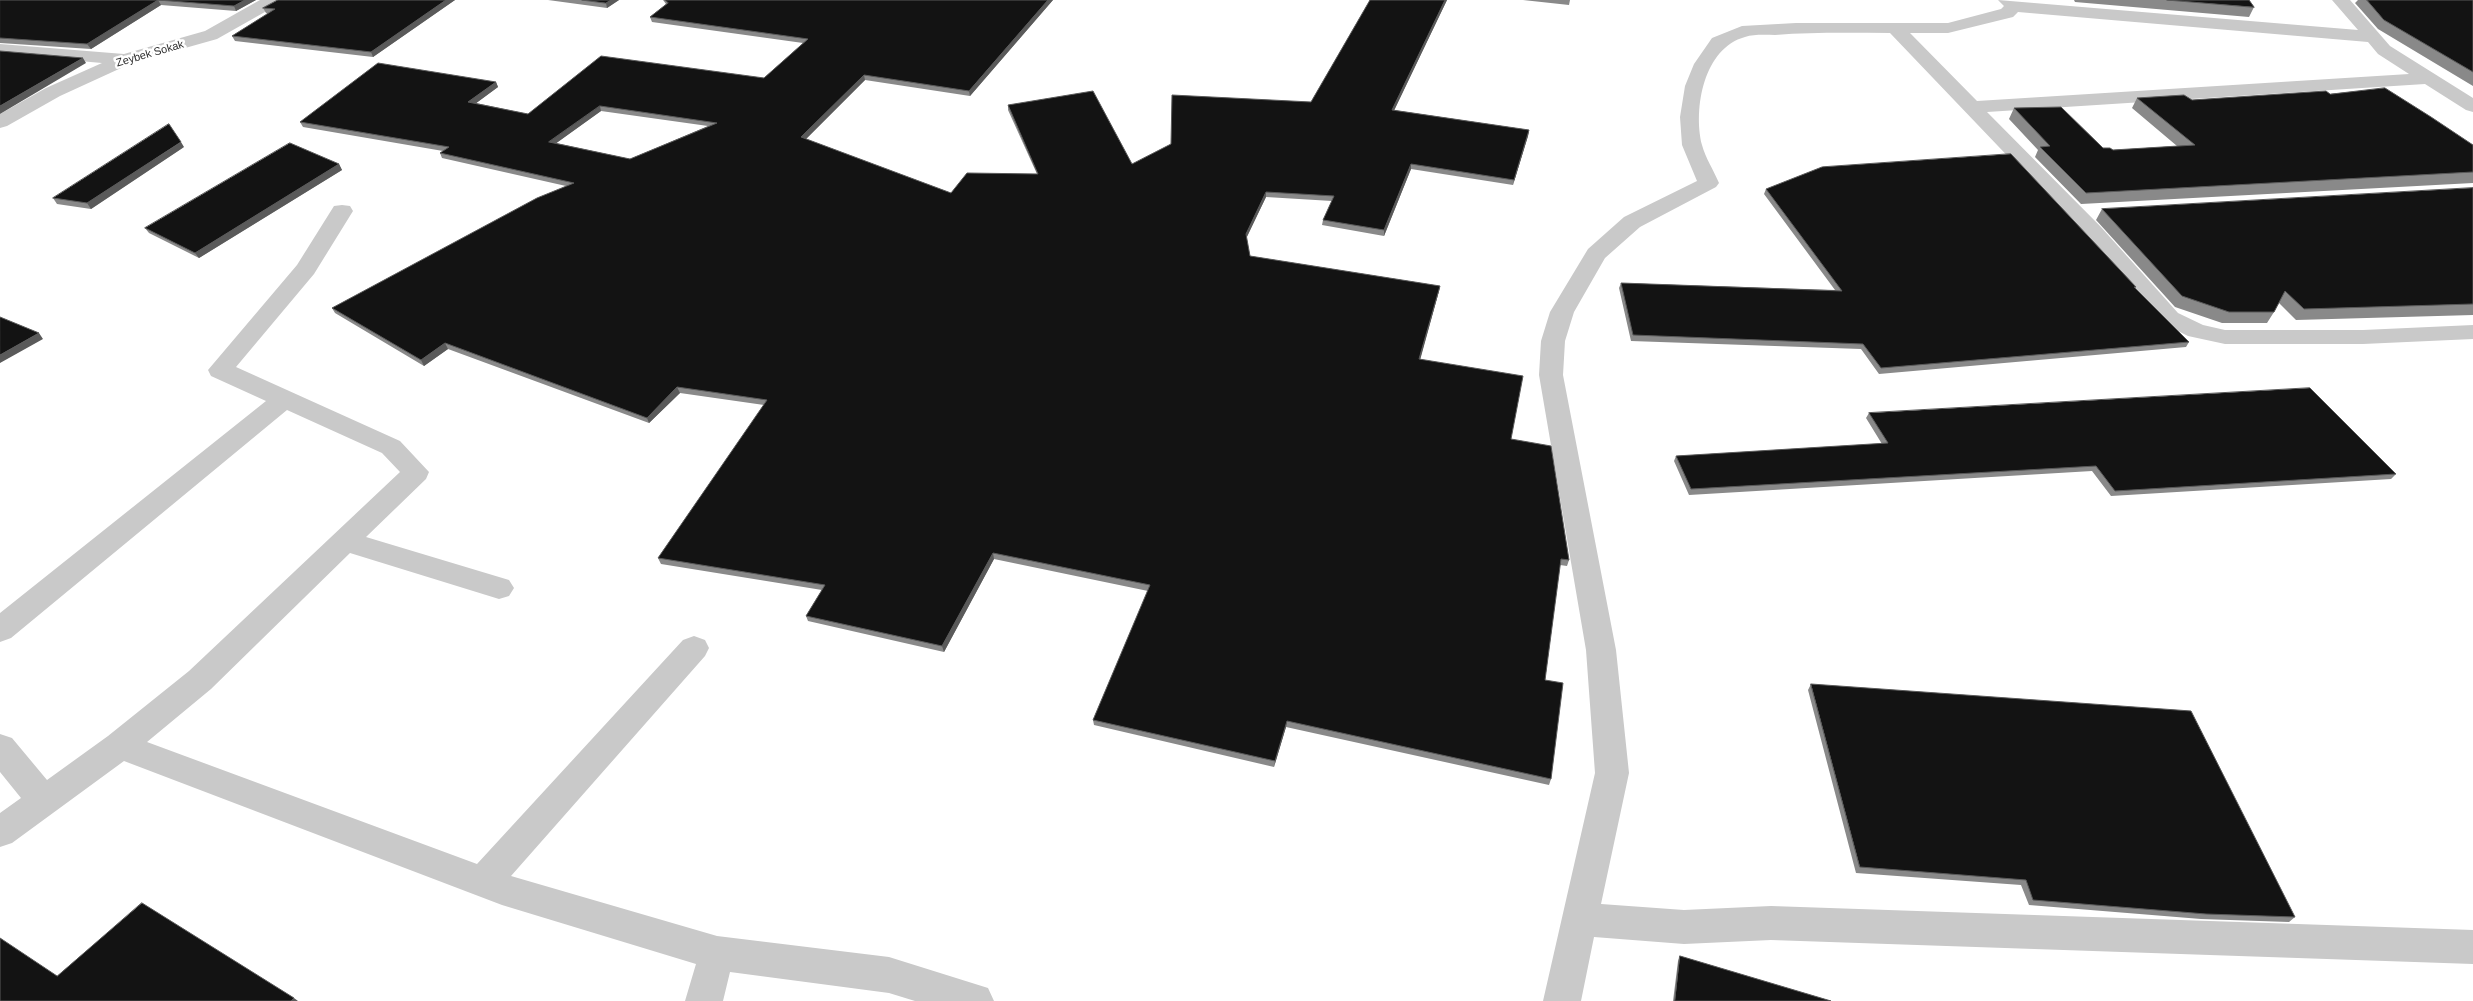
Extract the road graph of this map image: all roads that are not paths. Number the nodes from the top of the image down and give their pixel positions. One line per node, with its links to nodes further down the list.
1 (273, 0): 7 (street, Zeybek Sokak)
2 (2342, 0): 5 (street)
3 (2010, 3): 4 (street); 5 (street)
4 (1895, 28): 10 (street); 26 (street)
5 (2371, 37): 8 (street)
6 (0, 49): 7 (street)
7 (125, 59): 11 (street, Zeybek Sokak)
8 (2429, 78): 9 (street); 10 (street)
9 (2473, 106)
10 (1972, 108): 14 (street)
11 (0, 122)
12 (342, 211): 16 (street)
13 (2105, 211): 14 (street)
14 (2075, 213): 15 (street)
15 (2473, 332)
16 (284, 399): 17 (street); 19 (street)
17 (346, 541): 18 (street); 21 (street)
18 (499, 588)
19 (0, 630)
20 (694, 648): 25 (street)
21 (120, 746): 23 (street); 25 (street)
22 (0, 748): 23 (street)
23 (43, 800): 24 (street)
24 (0, 832)
25 (483, 882): 28 (street)
26 (1581, 919): 27 (street); 31 (street)
27 (2473, 947)
28 (717, 953): 29 (street); 30 (street)
29 (704, 1001)
30 (975, 1001)
31 (1562, 1001)

